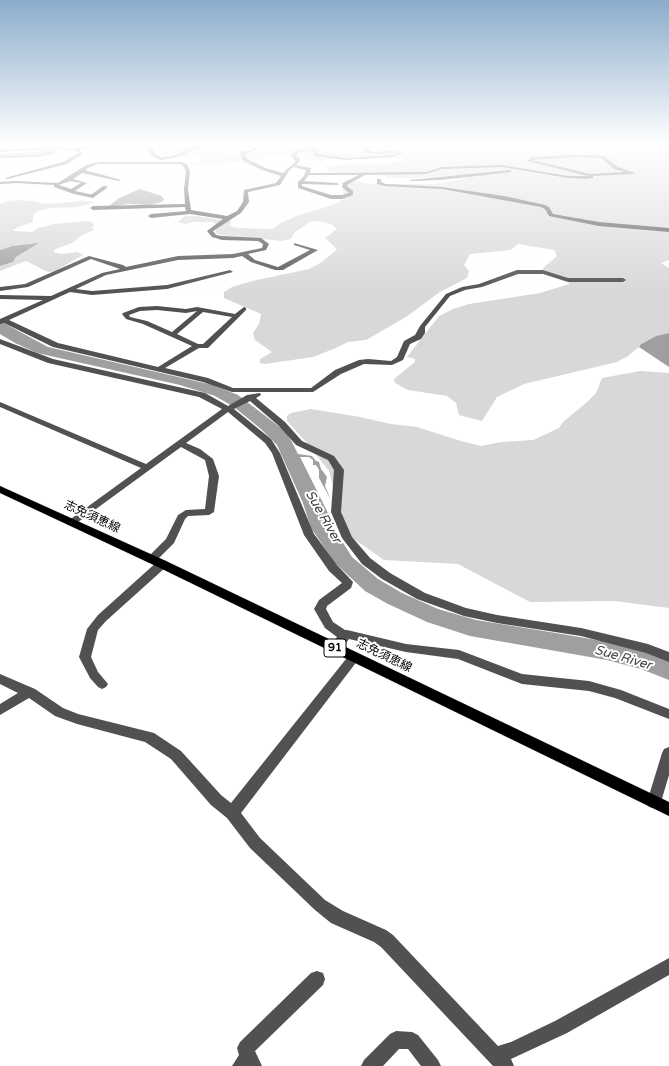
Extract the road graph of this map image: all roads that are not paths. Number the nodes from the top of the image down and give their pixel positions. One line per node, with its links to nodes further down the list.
1 (187, 195): 6 (street)
2 (246, 195): 10 (street)
3 (324, 195): 4 (street)
4 (348, 195)
5 (480, 195): 11 (street)
6 (188, 205): 7 (street); 8 (street)
7 (94, 208)
8 (191, 212): 9 (street); 10 (street)
9 (151, 216)
10 (228, 218): 13 (street)
11 (669, 230)
12 (296, 244): 13 (street)
13 (245, 254): 14 (street)
14 (124, 269): 17 (street); 18 (street)
15 (230, 272): 18 (street)
16 (622, 280): 29 (street)
17 (0, 289)
18 (67, 290): 20 (street)
19 (0, 296): 20 (street)
20 (53, 298): 24 (street)
21 (244, 309): 23 (street)
22 (202, 310): 23 (street); 25 (street); 25 (street)
23 (236, 316): 27 (street)
24 (2, 321): 28 (street)
25 (173, 334): 27 (street)
26 (0, 340): 32 (street)
27 (197, 346): 28 (street)
28 (159, 368): 29 (street)
29 (268, 389): 30 (street)
30 (249, 398): 32 (street); 42 (street)
31 (0, 404): 34 (street)
32 (227, 409): 33 (street); 39 (street)
33 (180, 444): 34 (street); 37 (street)
34 (147, 467): 36 (street)
35 (0, 489): 36 (main road, 志免須恵線 / 91)
36 (71, 523): 37 (main road, 志免須恵線 / 91)
37 (151, 559): 38 (main road, 志免須恵線 / 91)
38 (162, 564): 40 (main road, 志免須恵線 / 91); 44 (street)
39 (344, 636): 40 (street); 47 (street)
40 (336, 648): 41 (main road, 志免須恵線 / 91)
41 (354, 657): 49 (main road, 志免須恵線 / 91); 51 (street)
42 (669, 657)
43 (0, 679): 45 (street)
44 (102, 684)
45 (29, 692): 46 (street); 51 (street)
46 (0, 710)
47 (669, 714)
48 (669, 753): 49 (street)
49 (654, 802): 50 (main road, 志免須恵線 / 91)
50 (669, 809)
51 (232, 813): 54 (street)
52 (669, 966): 54 (street)
53 (317, 978): 55 (street)
54 (500, 1061)
55 (247, 1063)
56 (370, 1066): 57 (street)
57 (432, 1066)

